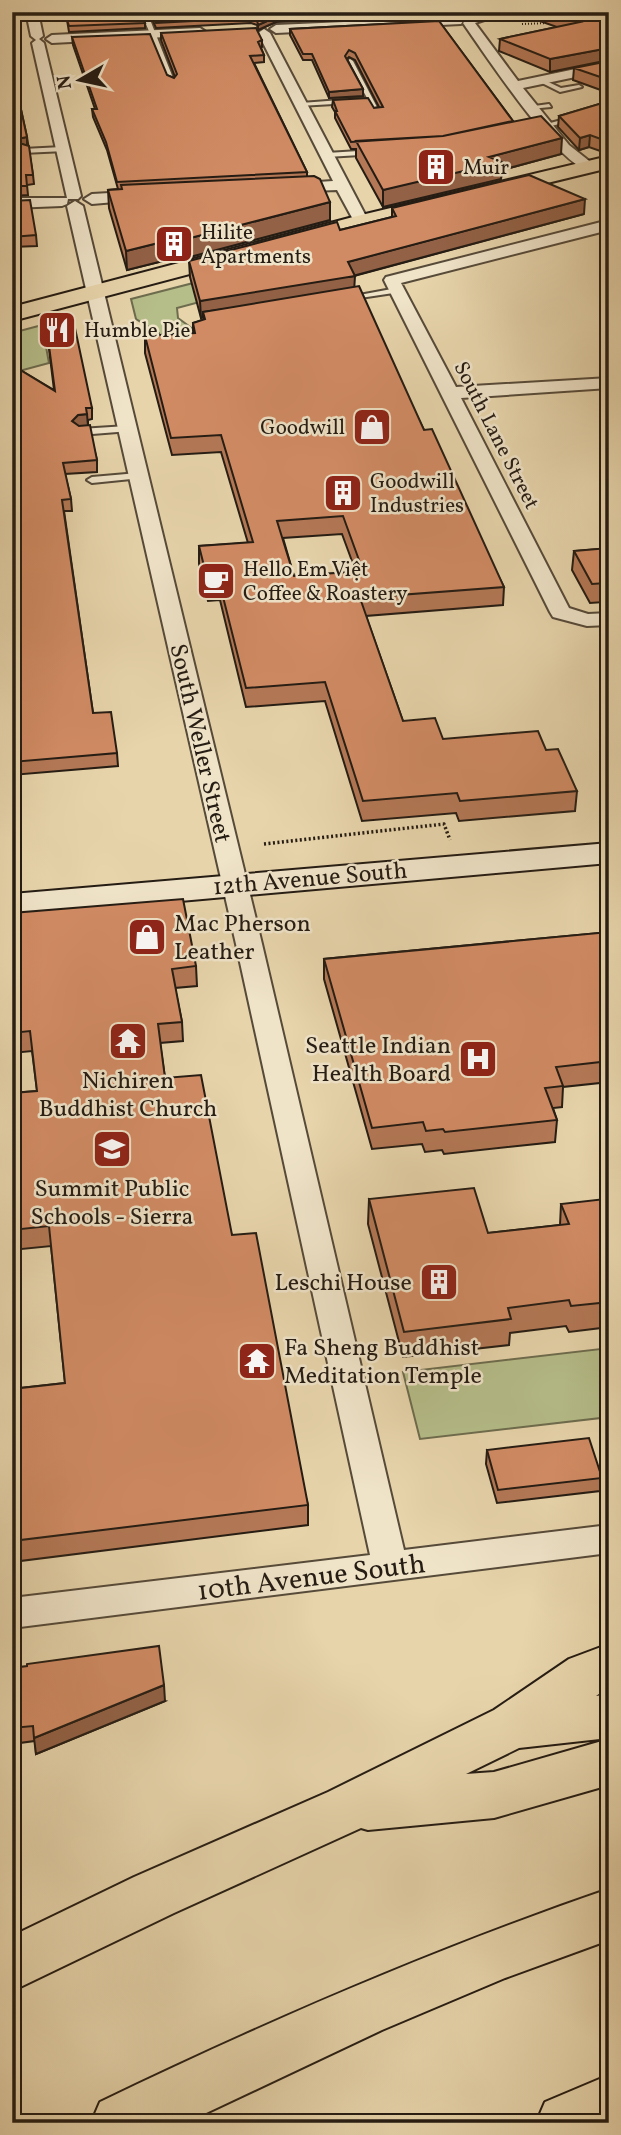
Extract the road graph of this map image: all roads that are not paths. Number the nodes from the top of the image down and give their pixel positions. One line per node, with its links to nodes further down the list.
1 (32, 12): 7 (street, South Weller Street)
2 (144, 12): 6 (lane)
3 (504, 12): 4 (street)
4 (465, 19): 12 (street); 15 (street)
5 (219, 31): 6 (street)
6 (152, 34): 7 (street); 11 (lane)
7 (43, 39): 22 (street, South Weller Street)
8 (349, 61): 14 (lane)
9 (609, 66): 10 (street)
10 (542, 81): 12 (street); 13 (lane)
11 (173, 82)
12 (514, 85): 17 (street)
13 (579, 86)
14 (371, 100): 15 (lane); 19 (lane)
15 (301, 104): 25 (street)
16 (548, 106): 17 (lane)
17 (530, 107): 20 (street)
18 (609, 109): 20 (lane)
19 (378, 112)
20 (546, 125): 21 (lane); 27 (street)
21 (525, 131)
22 (62, 149): 23 (lane); 32 (street, South Weller Street)
23 (23, 151)
24 (384, 152): 25 (lane)
25 (327, 155): 28 (street)
26 (609, 162): 27 (main road)
27 (588, 167): 29 (main road); 34 (main road)
28 (341, 186): 30 (street); 34 (street)
29 (604, 186)
30 (267, 190)
31 (163, 195): 32 (street)
32 (70, 201): 33 (street); 37 (street, South Weller Street)
33 (12, 204)
34 (361, 222): 37 (main road)
35 (609, 225): 36 (street)
36 (394, 285): 38 (lane); 41 (street, South Lane Street)
37 (94, 291): 39 (main road); 42 (street, South Weller Street)
38 (331, 301)
39 (12, 314)
40 (609, 383): 41 (street)
41 (450, 393): 46 (street, South Lane Street)
42 (127, 429): 43 (lane); 44 (street, South Weller Street)
43 (80, 432)
44 (138, 476): 45 (lane); 48 (street, South Weller Street)
45 (92, 480)
46 (609, 619)
47 (609, 853): 48 (main road, 12th Avenue South)
48 (234, 884): 49 (main road, 12th Avenue South); 51 (street, South Weller Street)
49 (12, 905)
50 (609, 1539): 51 (street, 10th Avenue South)
51 (390, 1567): 52 (street, 10th Avenue South)
52 (12, 1613)
53 (609, 1665): 55 (main road)
54 (609, 1716): 55 (main road)
55 (512, 1726): 57 (main road)
56 (609, 1762): 57 (main road)
57 (347, 1809): 59 (main road)
58 (609, 1914): 61 (main road)
59 (12, 1965)
60 (609, 2105): 62 (main road)
61 (121, 2123)
62 (566, 2123)

